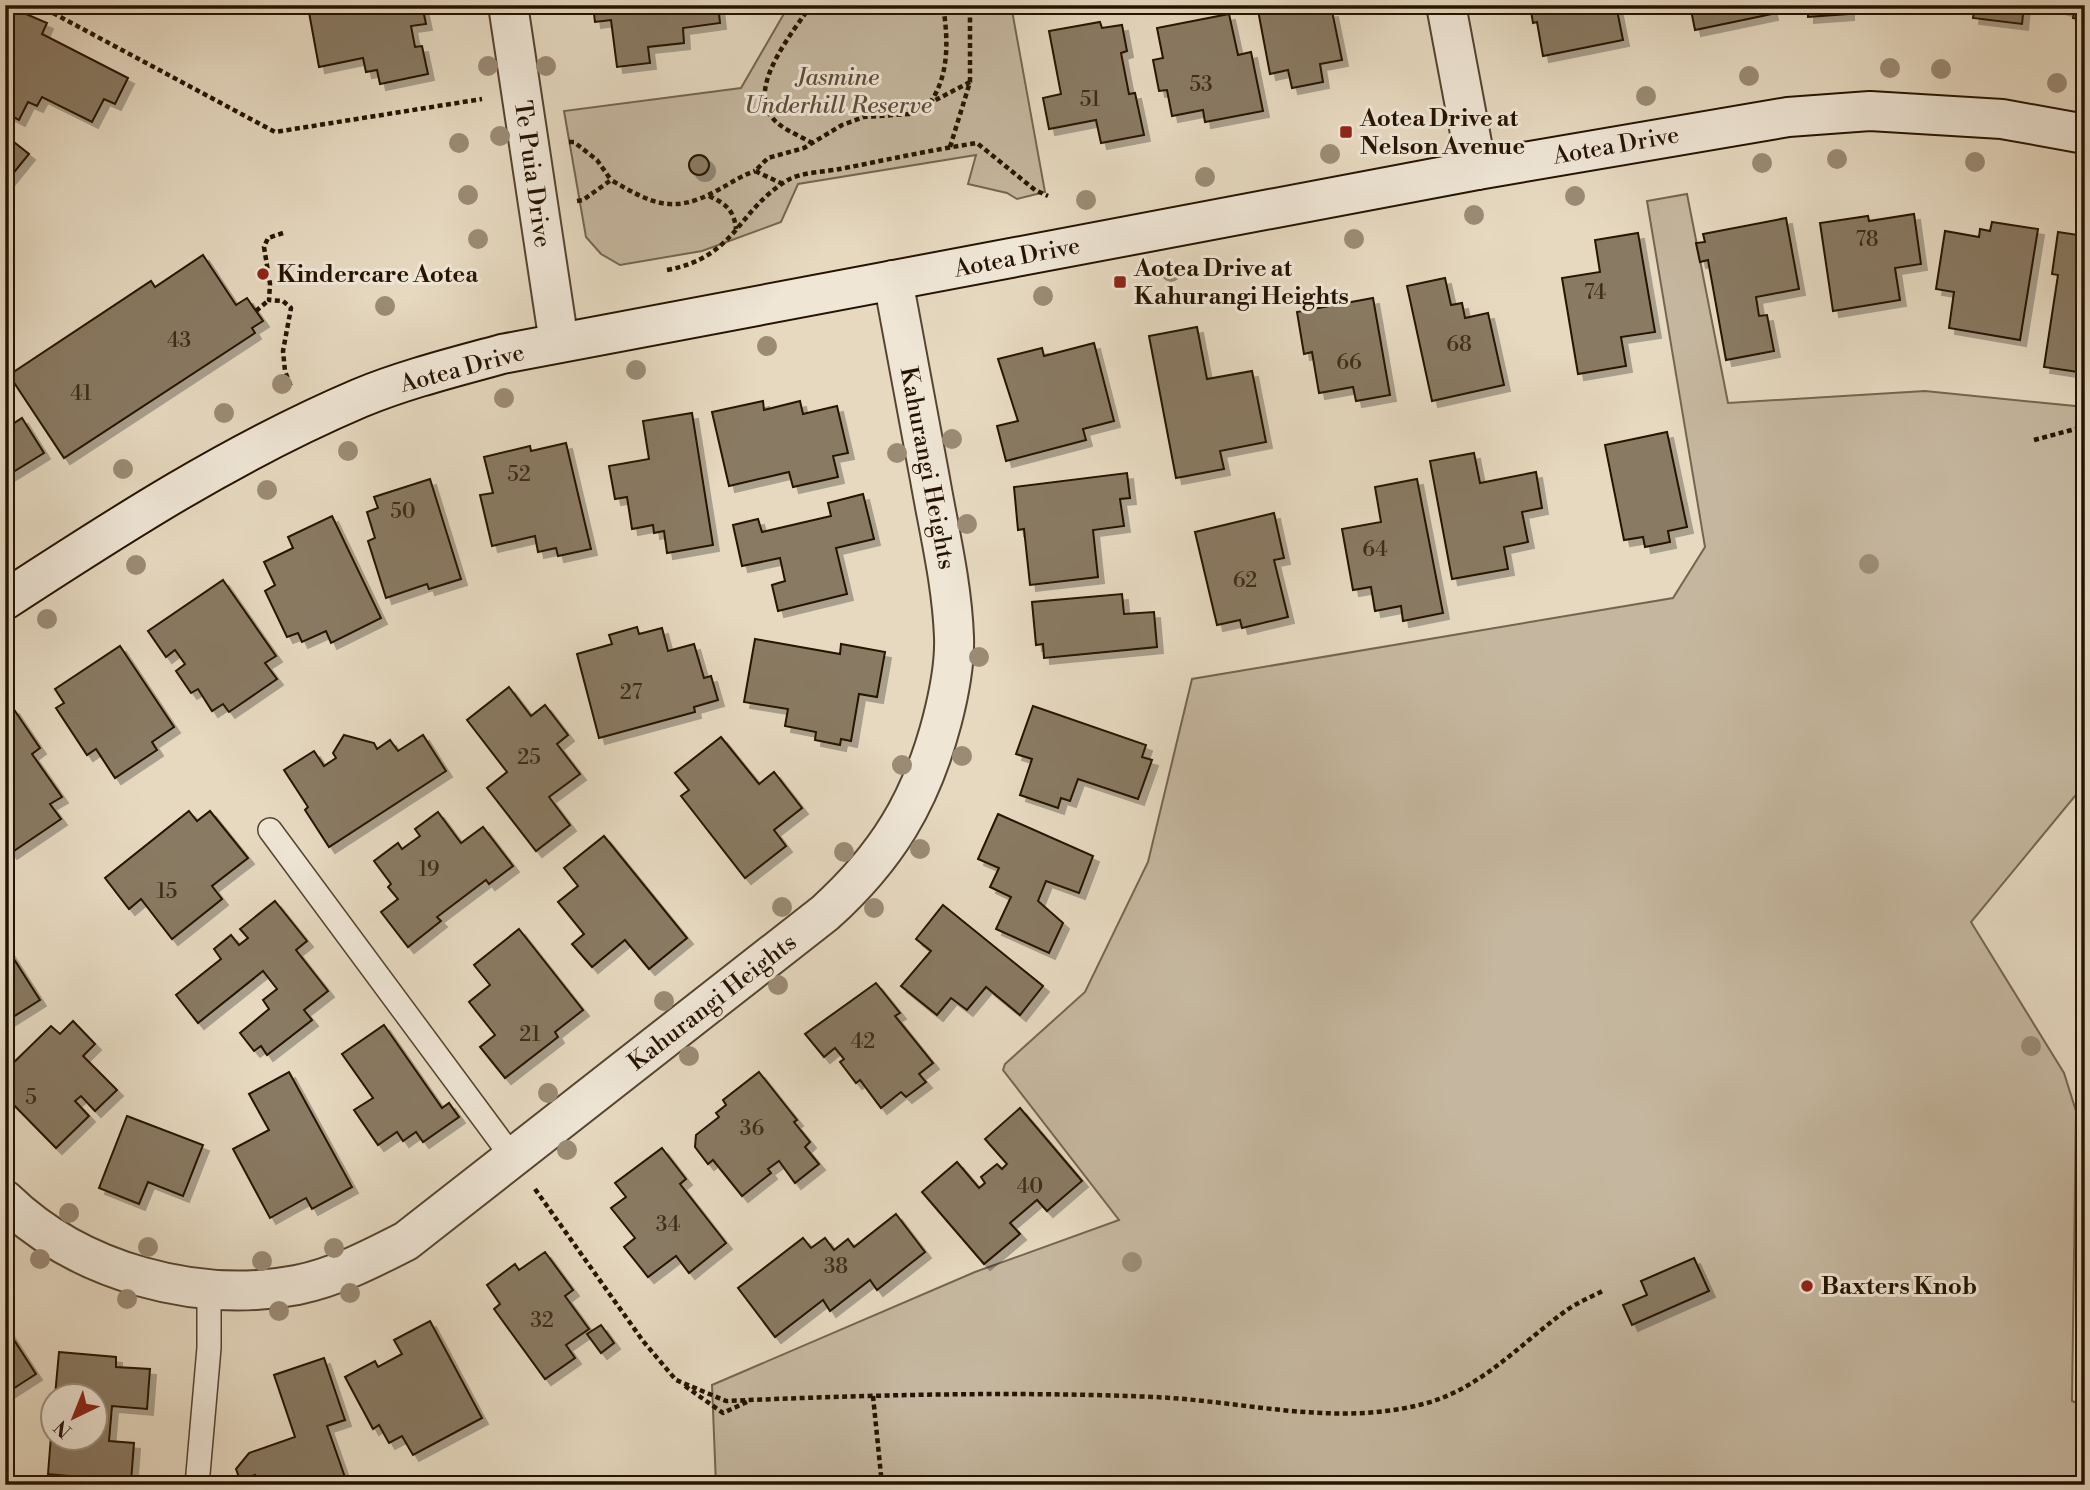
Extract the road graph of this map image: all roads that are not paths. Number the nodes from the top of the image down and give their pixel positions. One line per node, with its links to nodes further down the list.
1 (508, 5): 6 (street, Te Puia Drive)
2 (1446, 5): 4 (street)
3 (2085, 134): 4 (street, Aotea Drive)
4 (1478, 170): 5 (street, Aotea Drive)
5 (893, 280): 6 (street, Aotea Drive); 9 (street, Kahurangi Heights)
6 (559, 343): 7 (street, Aotea Drive)
7 (5, 600)
8 (270, 830): 9 (lane)
9 (513, 1158): 11 (street, Kahurangi Heights)
10 (5, 1200): 11 (street, Kahurangi Heights)
11 (208, 1290): 12 (lane)
12 (197, 1485)

